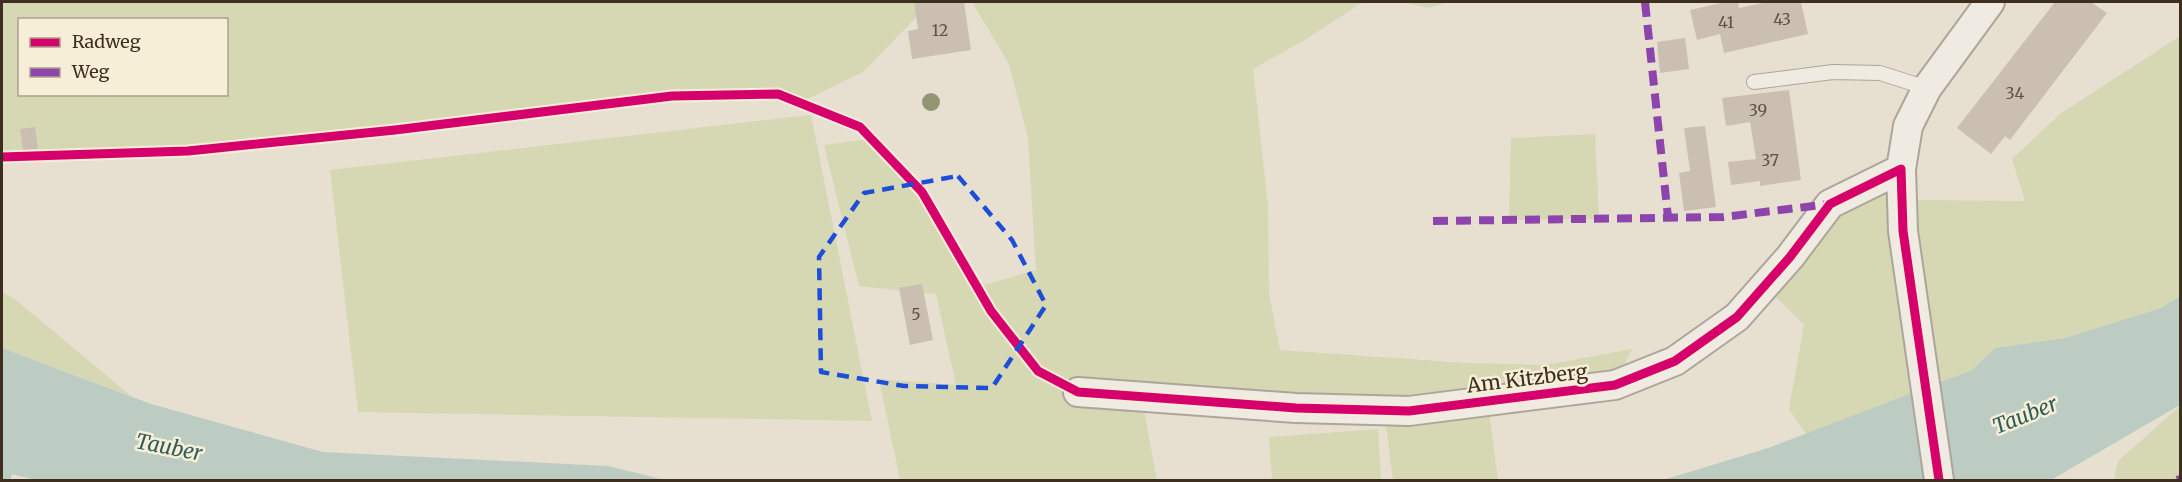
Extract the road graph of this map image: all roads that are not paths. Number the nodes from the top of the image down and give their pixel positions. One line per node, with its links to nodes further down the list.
1 (1990, 2): 3 (street)
2 (1754, 82): 3 (lane)
3 (1927, 88): 4 (street)
4 (1901, 169): 5 (street, Am Kitzberg); 6 (street)
5 (1078, 392)
6 (1939, 480)

